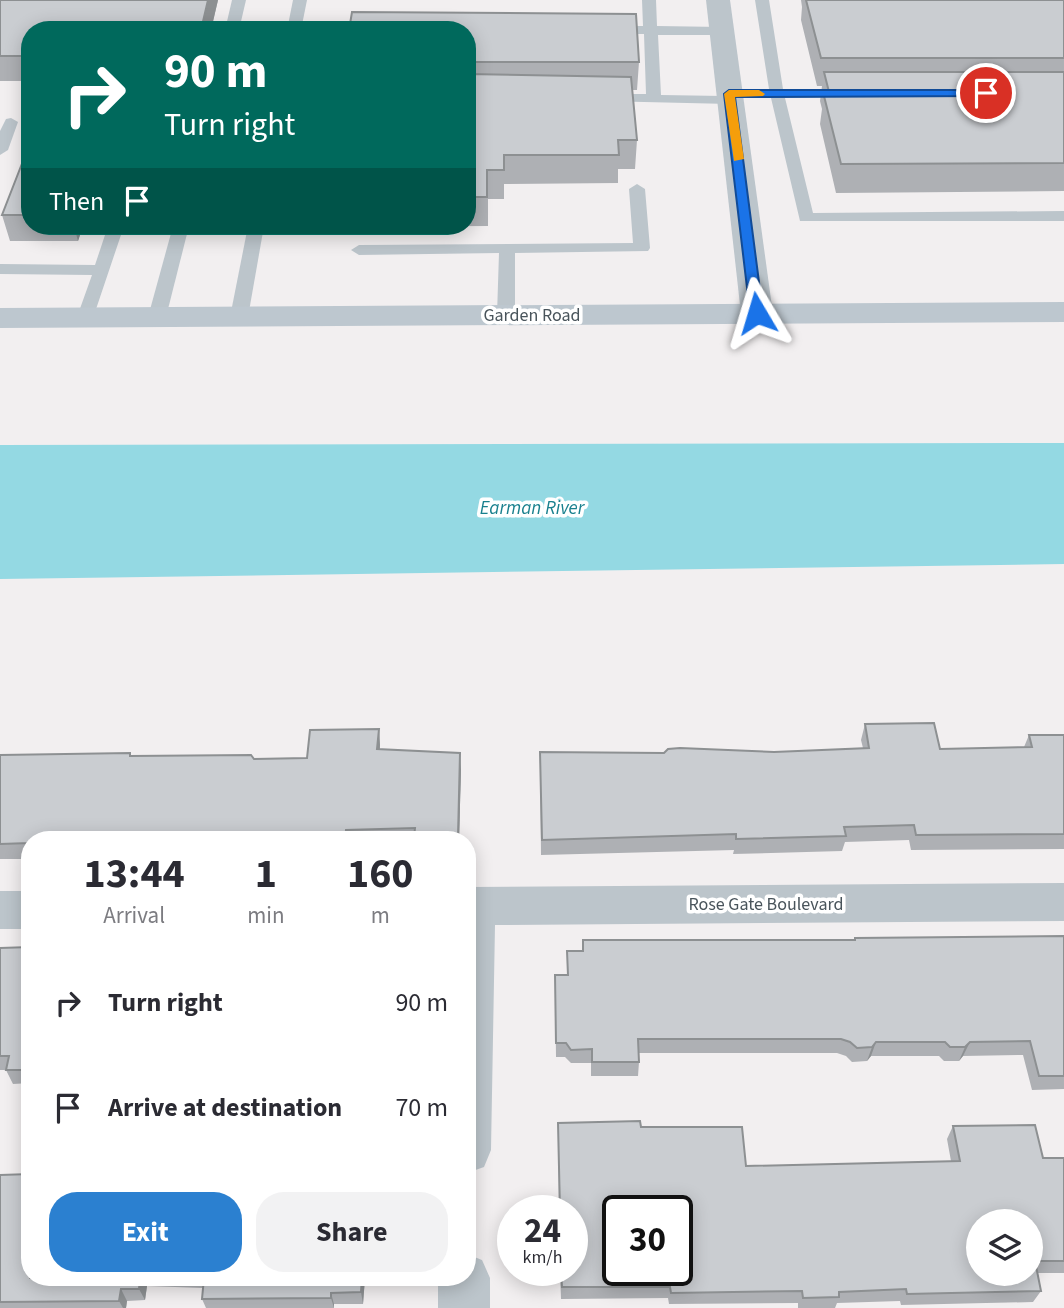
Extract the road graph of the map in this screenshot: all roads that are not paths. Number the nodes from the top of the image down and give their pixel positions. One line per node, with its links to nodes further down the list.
1 (239, 0): 6 (lane)
2 (300, 0): 7 (lane)
3 (649, 0): 9 (lane)
4 (718, 0): 10 (street)
5 (762, 0): 12 (lane)
6 (234, 21)
7 (296, 21)
8 (596, 30): 9 (lane)
9 (650, 30): 10 (lane); 15 (lane)
10 (722, 32): 13 (street)
11 (859, 93): 12 (lane)
12 (776, 94): 13 (lane); 19 (lane)
13 (730, 97): 15 (lane); 28 (street)
14 (587, 98): 15 (lane)
15 (654, 99)
16 (11, 122): 17 (lane)
17 (0, 150)
18 (637, 188): 23 (lane)
19 (1064, 216)
20 (113, 235): 26 (lane)
21 (179, 235): 31 (lane)
22 (254, 235): 32 (lane)
23 (507, 248): 24 (lane); 29 (lane)
24 (359, 250)
25 (0, 269): 26 (lane)
26 (102, 270): 30 (lane)
27 (1064, 312): 28 (street, Garden Road)
28 (757, 313): 29 (street, Garden Road)
29 (506, 315): 32 (street, Garden Road)
30 (86, 317): 31 (street, Garden Road); 33 (street, Garden Road)
31 (157, 317): 32 (street, Garden Road)
32 (239, 317)
33 (0, 318)
34 (1064, 902): 35 (street, Rose Gate Boulevard)
35 (476, 906)
36 (0, 910): 37 (street)
37 (21, 910)
38 (464, 1286): 39 (street)
39 (464, 1308)

